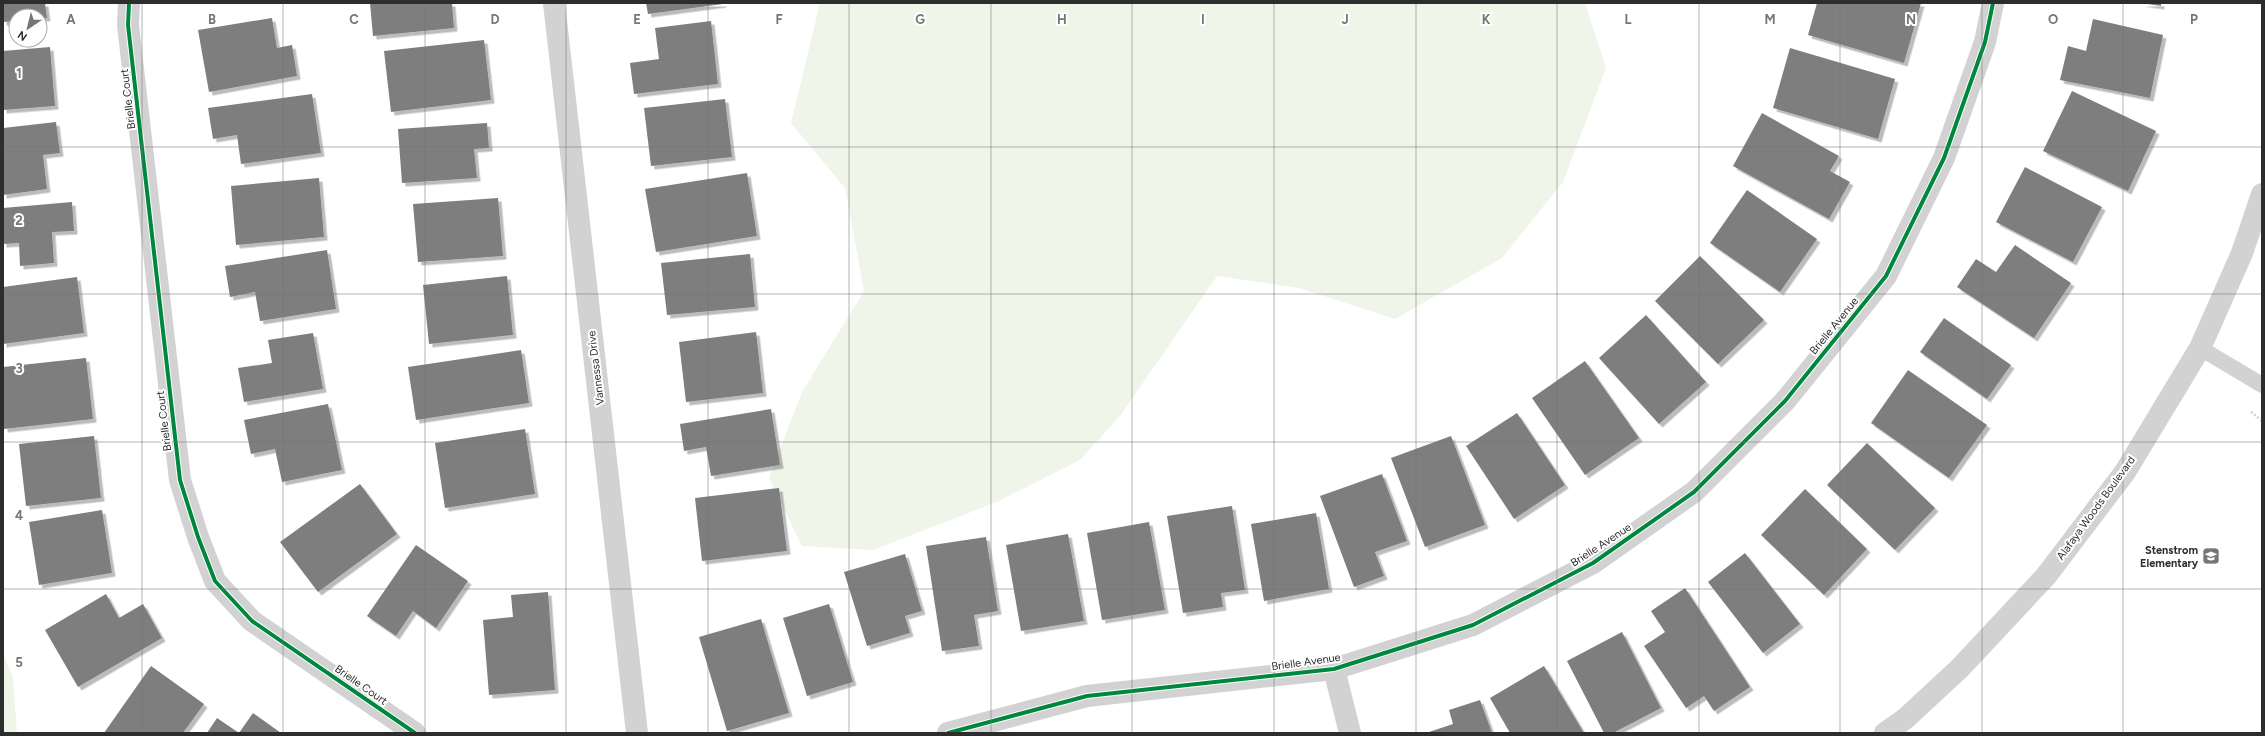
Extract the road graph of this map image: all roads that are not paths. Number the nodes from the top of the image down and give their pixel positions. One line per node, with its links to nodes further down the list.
1 (129, 3): 8 (street, Brielle Court)
2 (554, 3): 9 (street, Vannessa Drive)
3 (1992, 3): 7 (street, Brielle Avenue)
4 (2262, 194): 5 (street, Alafaya Woods Boulevard)
5 (2200, 348): 6 (lane); 12 (street, Alafaya Woods Boulevard)
6 (2262, 385)
7 (1334, 669): 10 (street, Brielle Avenue); 11 (street, Brielle Avenue)
8 (415, 733)
9 (637, 733)
10 (948, 733)
11 (1350, 733)
12 (1885, 733)

